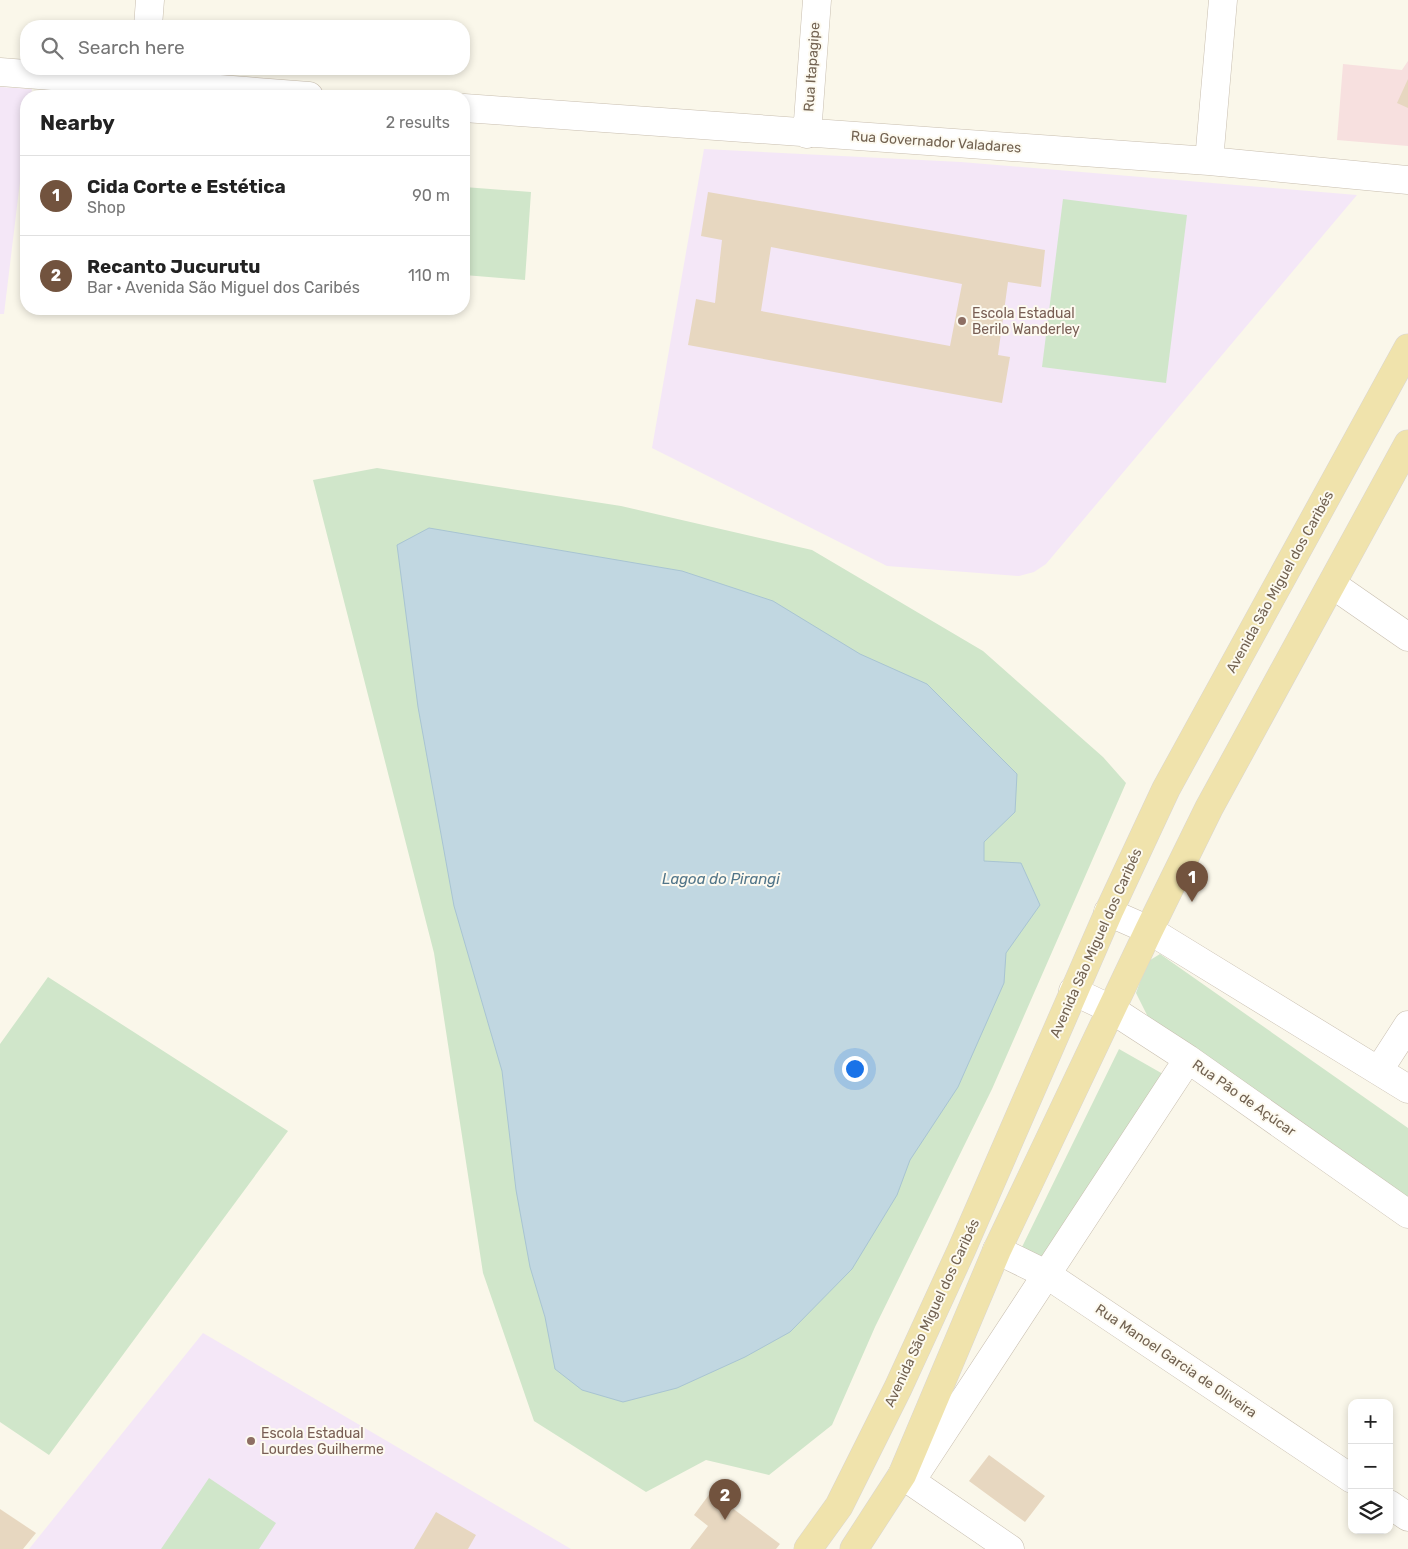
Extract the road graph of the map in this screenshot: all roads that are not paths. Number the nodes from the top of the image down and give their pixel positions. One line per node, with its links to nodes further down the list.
1 (150, 0): 4 (street)
2 (817, 0): 11 (street, Rua Itapagipe)
3 (1223, 0): 12 (street)
4 (148, 20)
5 (0, 72): 6 (street)
6 (20, 73)
7 (108, 75): 8 (street)
8 (144, 76): 9 (street)
9 (260, 90)
10 (470, 108): 11 (street, Rua Governador Valadares)
11 (807, 134): 12 (street, Rua Governador Valadares)
12 (1209, 161): 13 (street, Rua Governador Valadares)
13 (1408, 180)
14 (1408, 348): 18 (main road, Avenida São Miguel dos Caribés)
15 (1408, 444): 16 (main road)
16 (1333, 586): 17 (street); 19 (main road)
17 (1408, 637)
18 (1108, 912): 19 (street); 20 (main road, Avenida São Miguel dos Caribés)
19 (1149, 930): 21 (main road); 24 (street)
20 (1073, 992): 21 (street, Rua Pão de Açúcar); 33 (main road, Avenida São Miguel dos Caribés)
21 (1111, 1009): 23 (street, Rua Pão de Açúcar); 27 (main road)
22 (1408, 1025): 24 (street)
23 (1188, 1059): 26 (street, Rua Pão de Açúcar); 28 (street)
24 (1379, 1070): 25 (street)
25 (1408, 1090)
26 (1408, 1214)
27 (997, 1250): 28 (street, Rua Manoel Garcia de Oliveira); 30 (main road)
28 (1046, 1274): 29 (street, Rua Manoel Garcia de Oliveira); 30 (street)
29 (1348, 1476)
30 (906, 1478): 34 (main road); 35 (street)
31 (1393, 1507): 32 (street)
32 (1408, 1517)
33 (808, 1549)
34 (854, 1549)
35 (1010, 1549)

